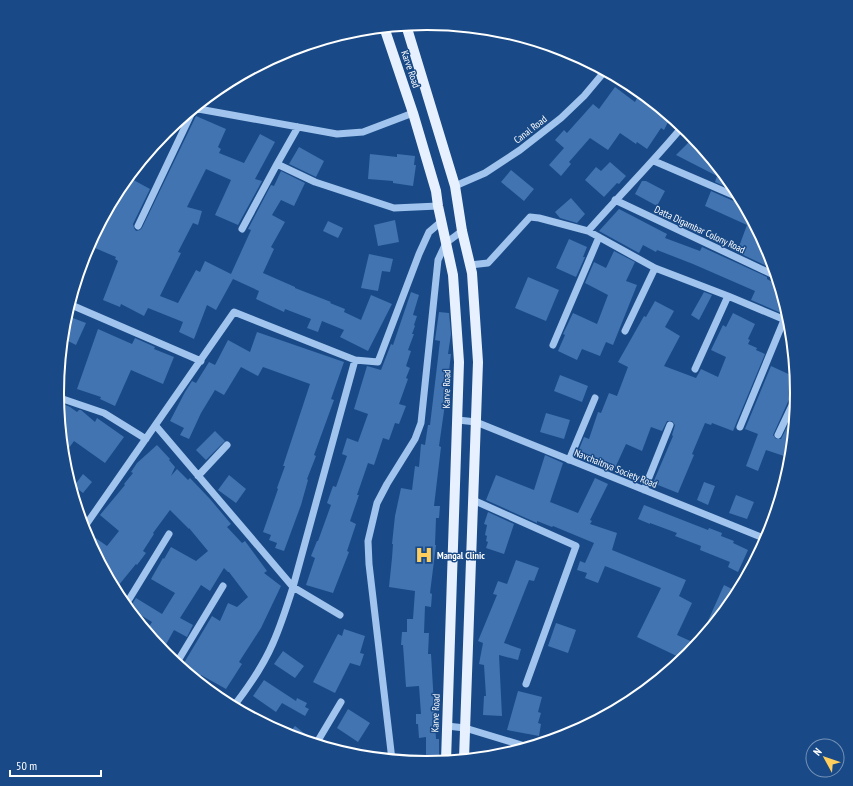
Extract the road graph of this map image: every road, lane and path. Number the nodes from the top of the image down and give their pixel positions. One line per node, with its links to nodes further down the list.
1 (408, 31): 11 (main road, Karve Road)
2 (386, 32): 5 (main road, Karve Road)
3 (601, 75): 11 (street, Canal Road)
4 (200, 109): 7 (street)
5 (413, 113): 7 (street); 14 (main road, Karve Road)
6 (188, 119): 16 (street)
7 (298, 128): 10 (street)
8 (678, 131): 9 (street)
9 (654, 161): 12 (street); 13 (street)
10 (277, 164): 14 (street); 17 (street)
11 (455, 186): 19 (main road, Karve Road)
12 (730, 194)
13 (615, 200): 18 (street); 24 (street, Datta Digambar Colony Road)
14 (438, 206): 15 (main road, Karve Road)
15 (442, 221): 21 (main road, Karve Road); 31 (street)
16 (138, 226)
17 (242, 229)
18 (588, 231): 20 (street); 22 (street)
19 (462, 232): 21 (street); 22 (main road, Karve Road)
20 (599, 237): 23 (street); 30 (street)
21 (446, 243): 37 (main road, Karve Road); 64 (street)
22 (470, 265): 38 (main road, Karve Road)
23 (655, 268): 25 (street); 29 (street)
24 (769, 273)
25 (728, 296): 27 (street); 33 (street)
26 (74, 306): 32 (street)
27 (782, 319)
28 (784, 328): 41 (street)
29 (626, 331)
30 (554, 345)
31 (355, 360): 32 (street); 53 (street)
32 (201, 361): 40 (street)
33 (695, 369)
34 (595, 398): 45 (street)
35 (64, 400): 43 (street)
36 (789, 411): 42 (street)
37 (458, 420): 38 (street, Navchaitnya Society Road); 60 (main road, Karve Road)
38 (476, 422): 45 (street, Navchaitnya Society Road); 48 (main road, Karve Road)
39 (670, 425): 47 (street)
40 (156, 426): 43 (street); 46 (street)
41 (740, 427)
42 (778, 435)
43 (146, 439): 49 (street)
44 (227, 445): 46 (street)
45 (569, 460): 47 (street, Navchaitnya Society Road)
46 (198, 476): 53 (street)
47 (644, 490): 51 (street, Navchaitnya Society Road)
48 (473, 500): 57 (street); 61 (main road, Karve Road)
49 (88, 523)
50 (169, 534): 54 (street)
51 (760, 537)
52 (223, 586): 56 (street)
53 (293, 587): 55 (street); 58 (street)
54 (129, 600)
55 (340, 615)
56 (179, 659)
57 (526, 684)
58 (237, 702)
59 (341, 702): 62 (street)
60 (447, 726): 61 (street); 66 (main road, Karve Road)
61 (465, 728): 63 (street); 65 (main road, Karve Road)
62 (319, 740)
63 (519, 744)
64 (391, 754)
65 (464, 754)
66 (446, 755)

